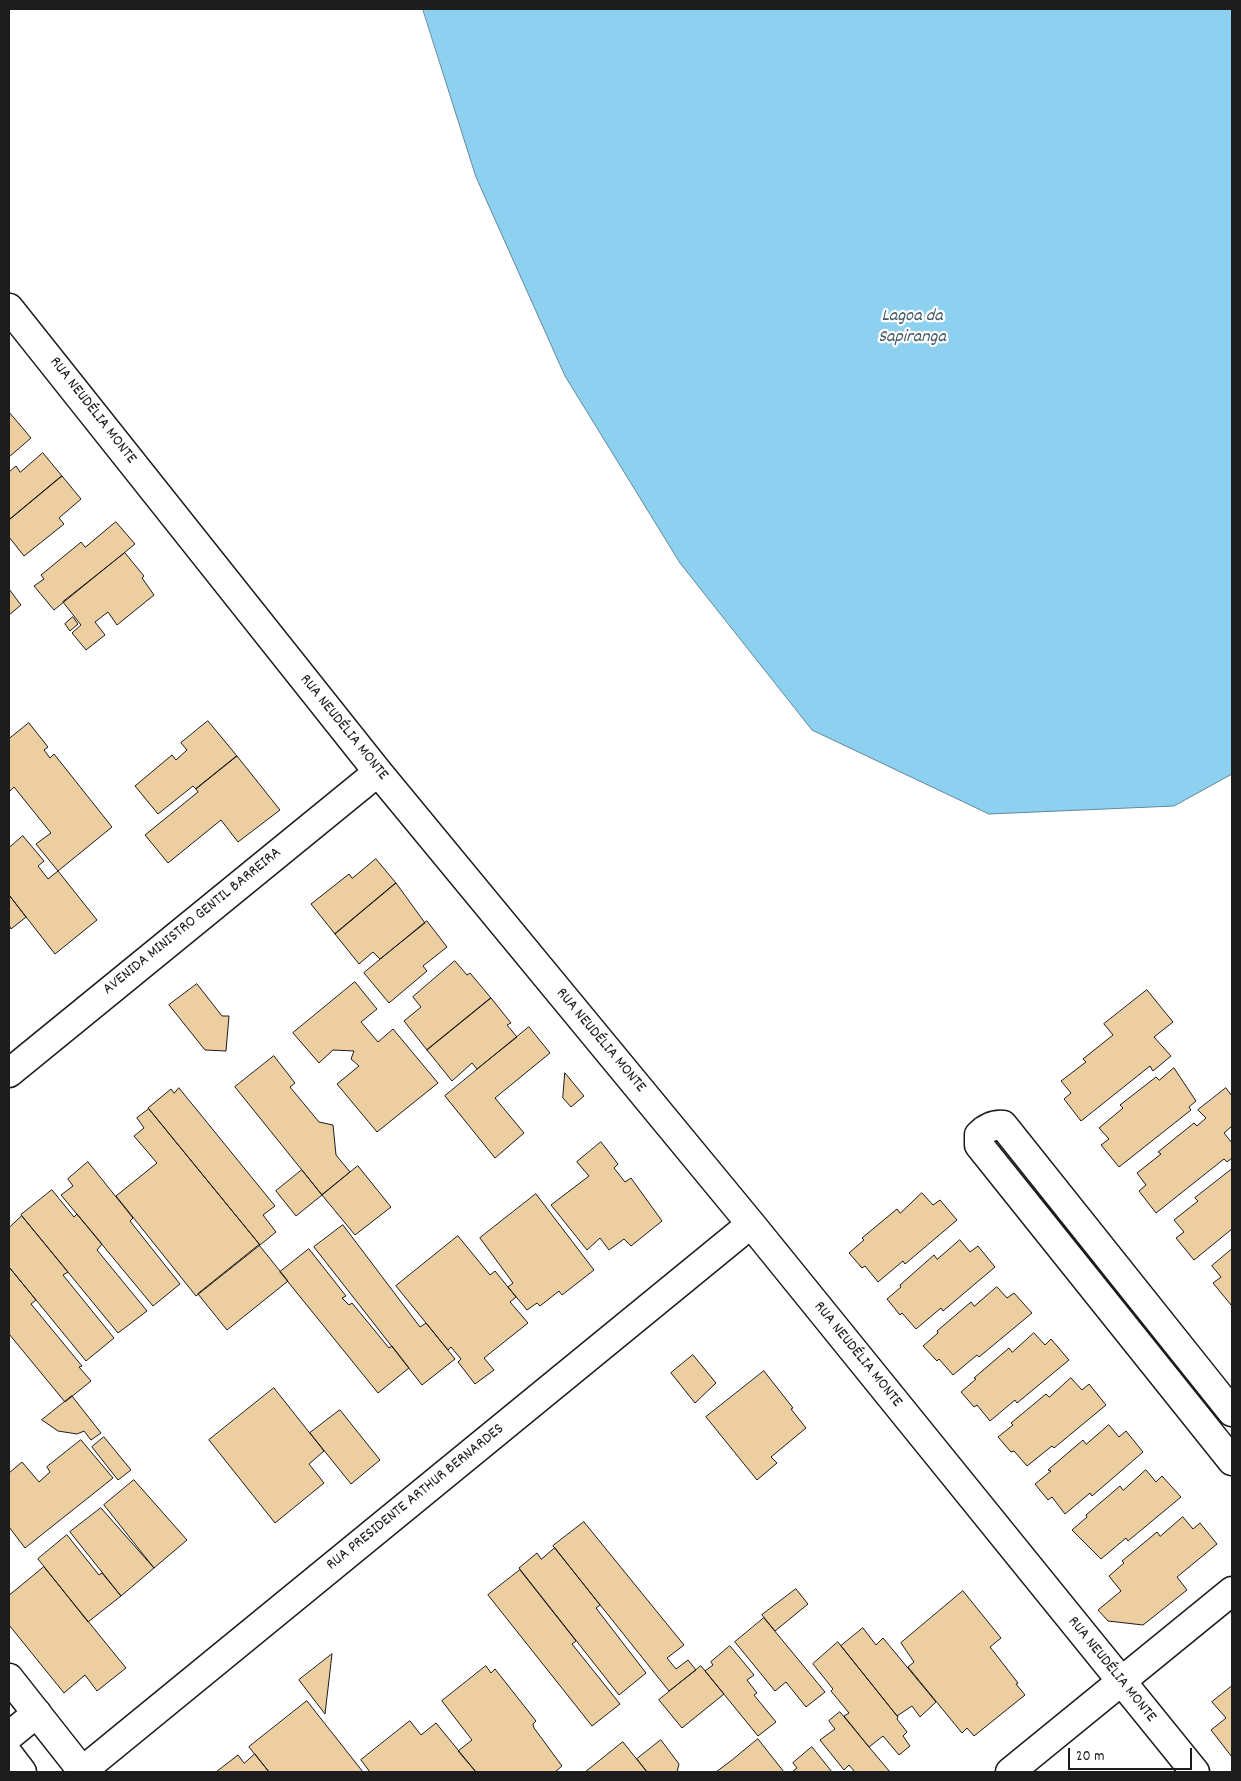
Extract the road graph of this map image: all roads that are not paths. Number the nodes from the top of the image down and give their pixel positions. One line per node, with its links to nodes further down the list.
1 (13, 322): 2 (street, RUA NEUDÉLIA MONTE)
2 (378, 772): 3 (street, AVENIDA MINISTRO GENTIL BARREIRA); 4 (street, RUA NEUDÉLIA MONTE)
3 (9, 1073)
4 (751, 1224): 9 (street, RUA NEUDÉLIA MONTE); 14 (street, RUA PRESIDENTE ARTHUR BERNARDES)
5 (1232, 1412): 6 (street)
6 (1232, 1461)
7 (1232, 1591): 9 (street)
8 (9, 1678): 10 (street)
9 (1121, 1682): 15 (street); 16 (street, RUA NEUDÉLIA MONTE)
10 (37, 1713): 11 (street); 14 (street)
11 (9, 1736)
12 (9, 1755): 13 (street)
13 (22, 1772)
14 (82, 1772)
15 (1010, 1772)
16 (1195, 1772)

